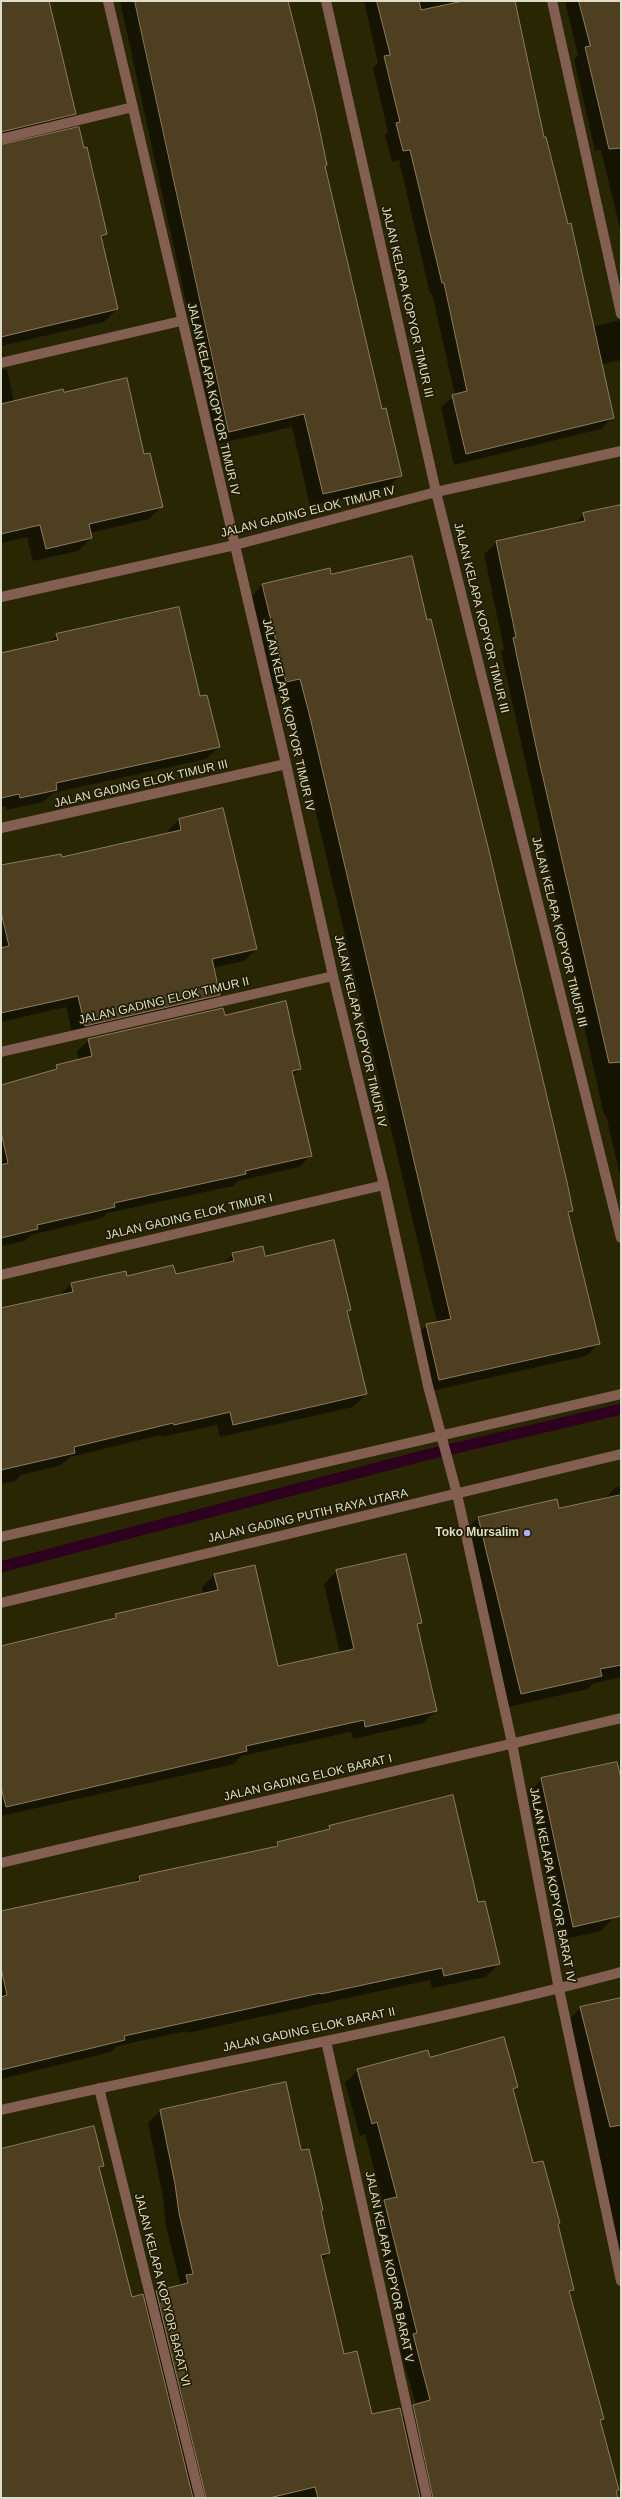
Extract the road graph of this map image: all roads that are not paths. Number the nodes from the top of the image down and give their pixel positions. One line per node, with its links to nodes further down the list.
1 (108, 1): 4 (street, JALAN KELAPA KOPYOR TIMUR IV)
2 (326, 1): 10 (street, JALAN KELAPA KOPYOR TIMUR III)
3 (552, 1): 6 (street)
4 (133, 107): 5 (street); 7 (street, JALAN KELAPA KOPYOR TIMUR IV)
5 (1, 139)
6 (621, 314)
7 (181, 321): 8 (street); 11 (street, JALAN KELAPA KOPYOR TIMUR IV)
8 (1, 363)
9 (621, 451): 10 (street, JALAN GADING ELOK TIMUR IV)
10 (436, 492): 11 (street, JALAN GADING ELOK TIMUR IV); 18 (street, JALAN KELAPA KOPYOR TIMUR III)
11 (235, 545): 12 (street, JALAN GADING ELOK TIMUR IV); 13 (street, JALAN KELAPA KOPYOR TIMUR IV)
12 (1, 597)
13 (286, 764): 14 (street, JALAN GADING ELOK TIMUR III); 15 (street, JALAN KELAPA KOPYOR TIMUR IV)
14 (1, 828)
15 (333, 976): 16 (street, JALAN GADING ELOK TIMUR II); 17 (street, JALAN KELAPA KOPYOR TIMUR IV)
16 (1, 1052)
17 (384, 1184): 19 (street, JALAN GADING ELOK TIMUR I); 21 (street, JALAN KELAPA KOPYOR TIMUR IV)
18 (621, 1238)
19 (1, 1275)
20 (621, 1394): 21 (street)
21 (442, 1440): 23 (street, JALAN KELAPA KOPYOR TIMUR IV); 24 (street)
22 (621, 1454): 23 (street, JALAN GADING PUTIH RAYA UTARA)
23 (456, 1490): 25 (street, JALAN GADING PUTIH RAYA UTARA); 27 (street, JALAN KELAPA KOPYOR BARAT IV)
24 (1, 1537)
25 (1, 1603)
26 (621, 1718): 27 (street, JALAN GADING ELOK BARAT I)
27 (512, 1743): 28 (street, JALAN GADING ELOK BARAT I); 30 (street, JALAN KELAPA KOPYOR BARAT IV)
28 (1, 1863)
29 (621, 1972): 30 (street, JALAN GADING ELOK BARAT II)
30 (559, 1989): 31 (street, JALAN GADING ELOK BARAT II); 34 (street, JALAN KELAPA KOPYOR BARAT IV)
31 (326, 2041): 32 (street, JALAN GADING ELOK BARAT II); 36 (street, JALAN KELAPA KOPYOR BARAT V)
32 (99, 2088): 33 (street, JALAN GADING ELOK BARAT II); 35 (street, JALAN KELAPA KOPYOR BARAT VI)
33 (1, 2110)
34 (621, 2281)
35 (200, 2498)
36 (426, 2498)

